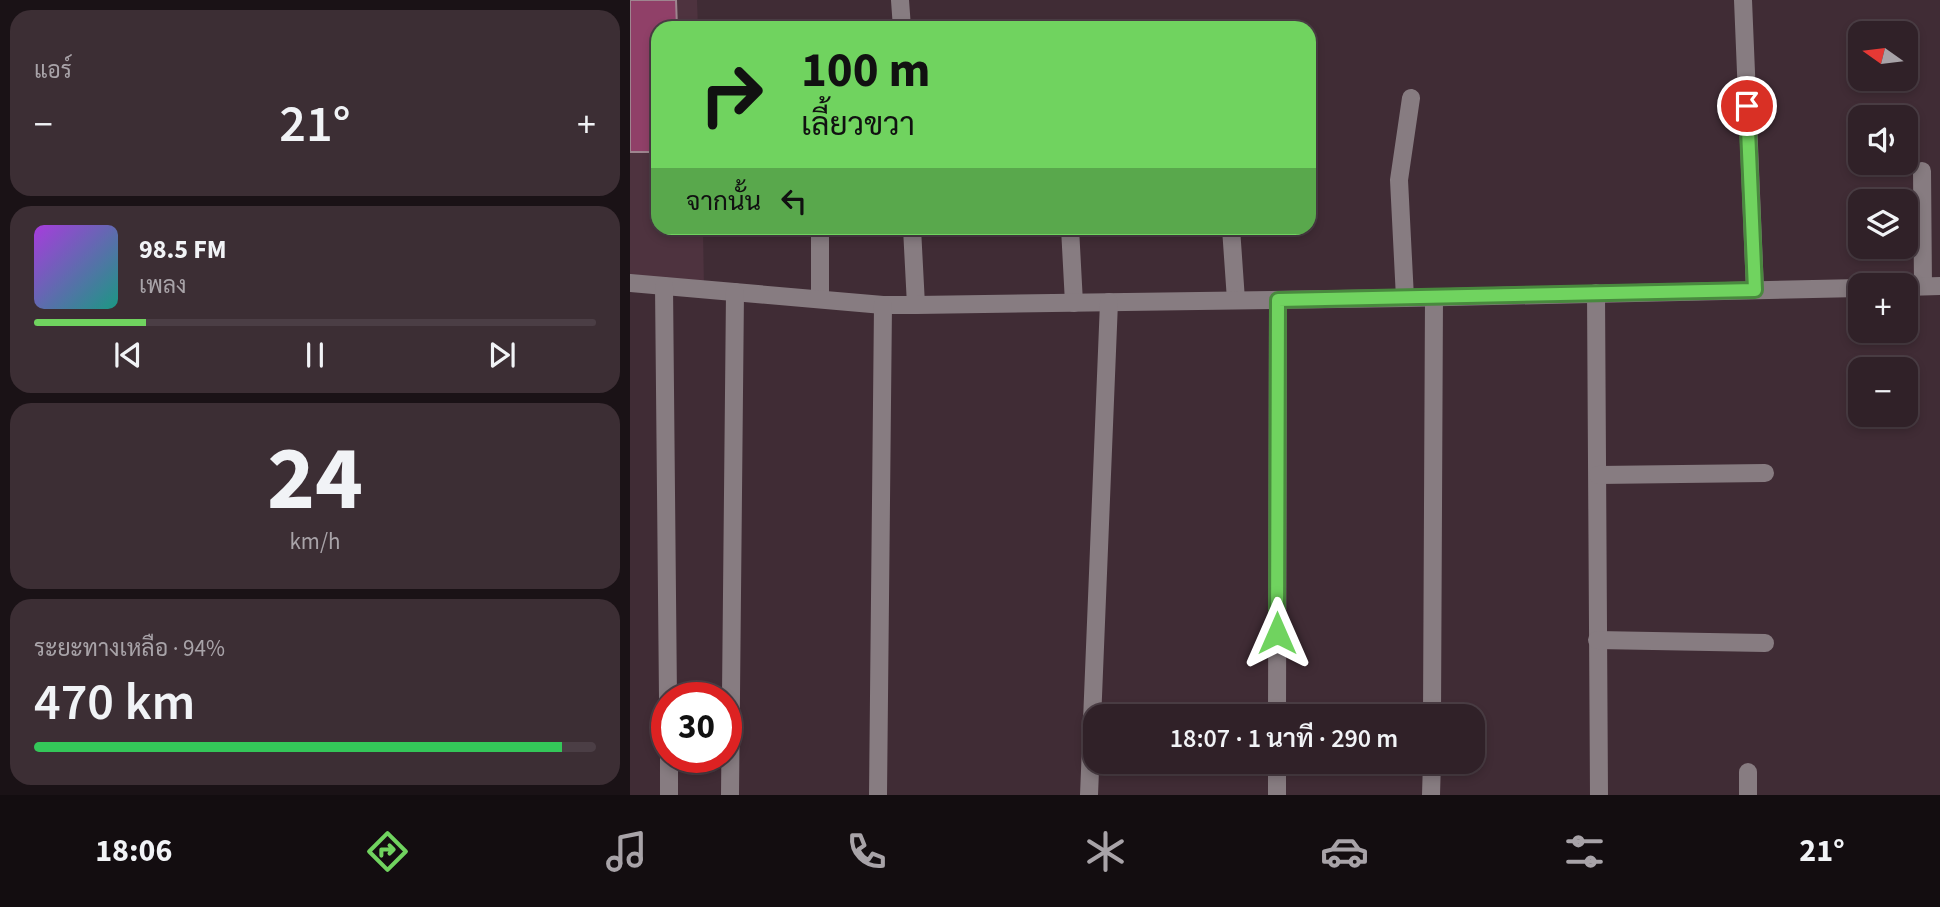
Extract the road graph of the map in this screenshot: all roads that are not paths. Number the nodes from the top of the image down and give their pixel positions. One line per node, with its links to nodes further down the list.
1 (900, 0): 3 (street)
2 (1743, 0): 14 (street)
3 (902, 21)
4 (1411, 98): 18 (street)
5 (1922, 171): 12 (street)
6 (820, 235): 19 (street)
7 (912, 235): 25 (street)
8 (1070, 235): 23 (street)
9 (1231, 235): 20 (street)
10 (630, 283): 11 (street)
11 (664, 286): 15 (street); 30 (street)
12 (1923, 286)
13 (1848, 288): 14 (street)
14 (1755, 290): 16 (street)
15 (735, 292): 19 (street); 38 (street)
16 (1596, 293): 17 (street); 27 (street)
17 (1434, 297): 18 (street); 32 (street)
18 (1405, 298): 21 (street)
19 (820, 299): 24 (street)
20 (1236, 300): 21 (street); 22 (street)
21 (1278, 300): 31 (street)
22 (1109, 302): 23 (street); 40 (street)
23 (1074, 303): 25 (street)
24 (883, 304): 25 (street); 39 (street)
25 (916, 305)
26 (1765, 473): 27 (street)
27 (1598, 475): 28 (street)
28 (1597, 640): 29 (street); 43 (street)
29 (1765, 643)
30 (668, 682)
31 (1277, 704)
32 (1432, 704)
33 (1748, 772): 44 (street)
34 (669, 773): 37 (street)
35 (1277, 774): 41 (street)
36 (1432, 774): 42 (street)
37 (669, 795)
38 (730, 795)
39 (878, 795)
40 (1089, 795)
41 (1277, 795)
42 (1432, 795)
43 (1599, 795)
44 (1748, 795)

